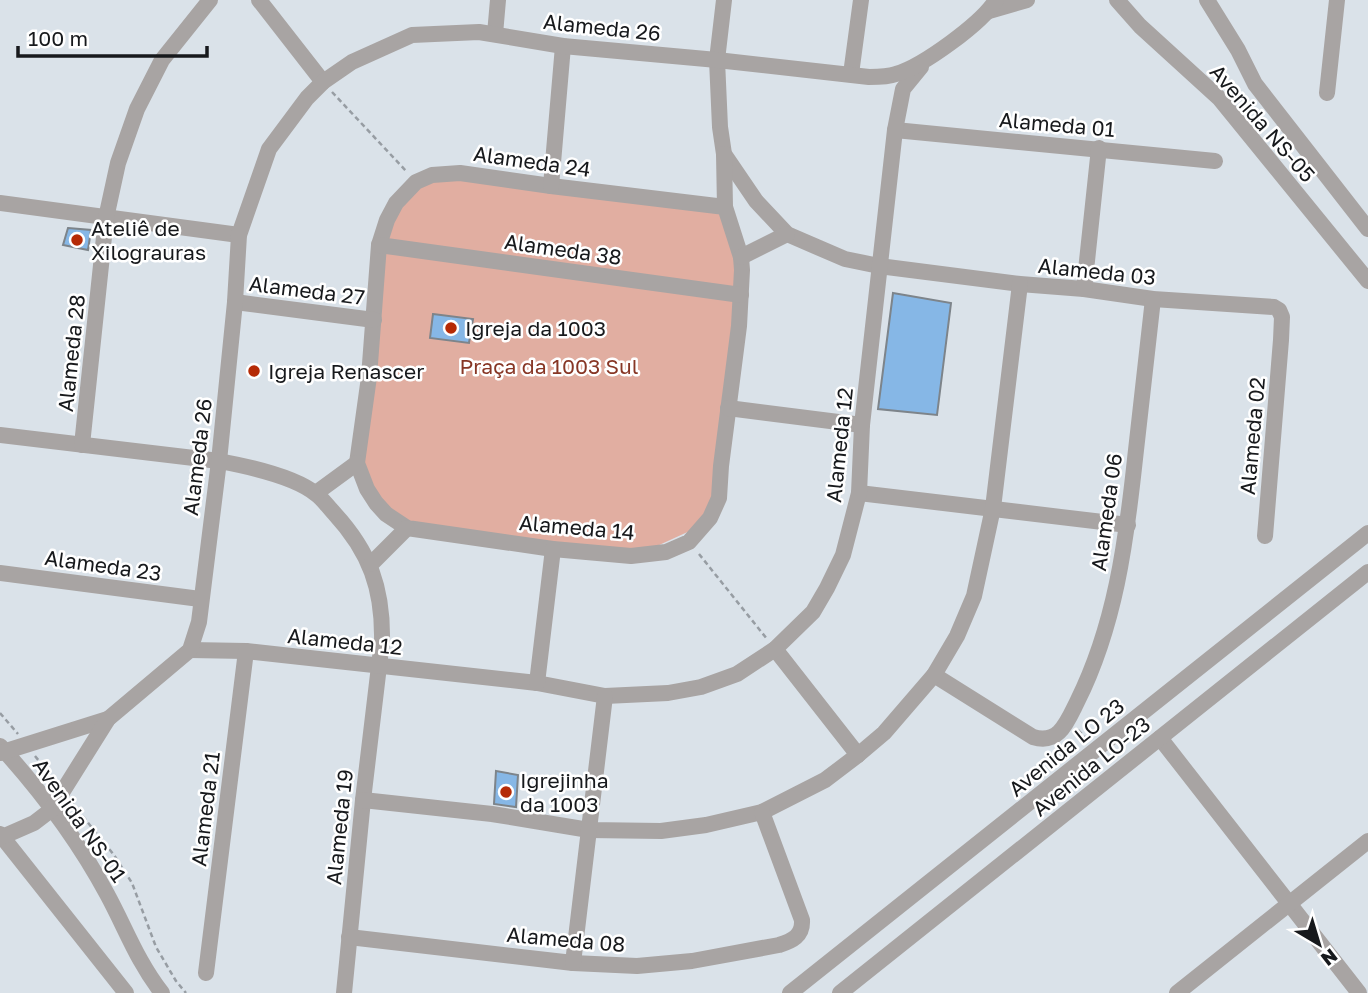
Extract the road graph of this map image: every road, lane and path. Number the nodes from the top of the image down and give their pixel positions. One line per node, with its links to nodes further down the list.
1 (210, 0): 26 (street, Alameda 28)
2 (259, 0): 16 (street)
3 (498, 0): 11 (street)
4 (724, 0): 14 (street)
5 (861, 0): 15 (street)
6 (1027, 0): 10 (street)
7 (1117, 0): 33 (street, Avenida NS-05)
8 (1208, 0): 27 (street, Avenida NS-05)
9 (1336, 0): 17 (street)
10 (992, 6): 13 (street)
11 (495, 34): 12 (street, Alameda 26); 16 (street, Alameda 26)
12 (563, 46): 14 (street, Alameda 26); 23 (street)
13 (932, 55): 15 (street, Alameda 26); 18 (street, Alameda 12)
14 (717, 60): 15 (street, Alameda 26); 20 (street)
15 (851, 74)
16 (323, 82): 22 (path); 29 (street, Alameda 26)
17 (1327, 93)
18 (895, 130): 19 (street, Alameda 01); 32 (street, Alameda 12)
19 (1099, 148): 21 (street, Alameda 01); 35 (street)
20 (724, 154): 25 (street); 28 (street)
21 (1215, 161)
22 (416, 182): 23 (street, Alameda 24); 30 (street)
23 (551, 186): 25 (street, Alameda 24)
24 (0, 203): 26 (street)
25 (725, 206): 31 (street)
26 (106, 218): 29 (street); 44 (street, Alameda 28)
27 (1368, 229)
28 (787, 234): 31 (street); 32 (street, Alameda 03)
29 (239, 235): 38 (street, Alameda 26)
30 (379, 246): 36 (street, Alameda 38); 39 (street)
31 (741, 257): 36 (street)
32 (879, 266): 34 (street, Alameda 03); 42 (street, Alameda 12)
33 (1368, 281)
34 (1020, 284): 35 (street, Alameda 03); 49 (street)
35 (1084, 289): 37 (street, Alameda 03)
36 (741, 295): 41 (street)
37 (1153, 299): 40 (street, Alameda 03); 50 (street, Alameda 06)
38 (235, 302): 39 (street, Alameda 27); 45 (street, Alameda 26)
39 (374, 320): 46 (street)
40 (1281, 340): 53 (street, Alameda 02)
41 (728, 408): 42 (street); 54 (street)
42 (862, 425): 48 (street, Alameda 12)
43 (0, 435): 44 (street)
44 (82, 445): 45 (street)
45 (219, 461): 47 (street); 59 (street, Alameda 26)
46 (357, 463): 47 (street); 51 (street, Alameda 14)
47 (316, 493): 56 (street)
48 (859, 493): 49 (street); 60 (street, Alameda 12)
49 (993, 508): 50 (street); 64 (street)
50 (1128, 524): 69 (street, Alameda 06)
51 (407, 528): 55 (street, Alameda 14); 56 (street)
52 (1367, 534): 72 (street, Avenida LO 23)
53 (1265, 536)
54 (689, 542): 55 (street, Alameda 14); 60 (path)
55 (553, 549): 65 (street)
56 (371, 564): 63 (street, Alameda 19)
57 (1368, 572): 70 (street, Avenida LO-23)
58 (0, 573): 59 (street, Alameda 23)
59 (200, 599): 61 (street, Alameda 26)
60 (775, 649): 66 (street, Alameda 12); 74 (street)
61 (190, 650): 62 (street, Alameda 12); 68 (street)
62 (246, 651): 63 (street, Alameda 12); 85 (street, Alameda 21)
63 (379, 666): 65 (street, Alameda 12); 76 (street, Alameda 19)
64 (934, 675): 69 (street); 74 (street)
65 (537, 683): 66 (street, Alameda 12)
66 (605, 696): 79 (street)
67 (0, 713): 71 (path)
68 (108, 719): 71 (street); 75 (street)
69 (1066, 723): 72 (path)
70 (1160, 738): 82 (street); 91 (street, Avenida LO-23)
71 (25, 744): 73 (street); 75 (path)
72 (1096, 749): 90 (street, Avenida LO 23)
73 (1, 750): 77 (street, Avenida NS-01)
74 (858, 755): 78 (street)
75 (63, 791): 77 (street); 88 (path)
76 (363, 800): 79 (street); 83 (street, Alameda 19)
77 (51, 810): 80 (street); 87 (street, Avenida NS-01)
78 (762, 812): 79 (street); 84 (street, Alameda 08)
79 (589, 830): 84 (street)
80 (1, 835): 86 (street)
81 (1368, 841): 82 (street)
82 (1289, 904): 92 (street); 93 (street)
83 (349, 937): 84 (street, Alameda 08); 89 (street, Alameda 19)
84 (573, 963)
85 (206, 973)
86 (126, 993)
87 (162, 993)
88 (186, 993)
89 (344, 993)
90 (790, 993)
91 (840, 993)
92 (1177, 993)
93 (1359, 993)

